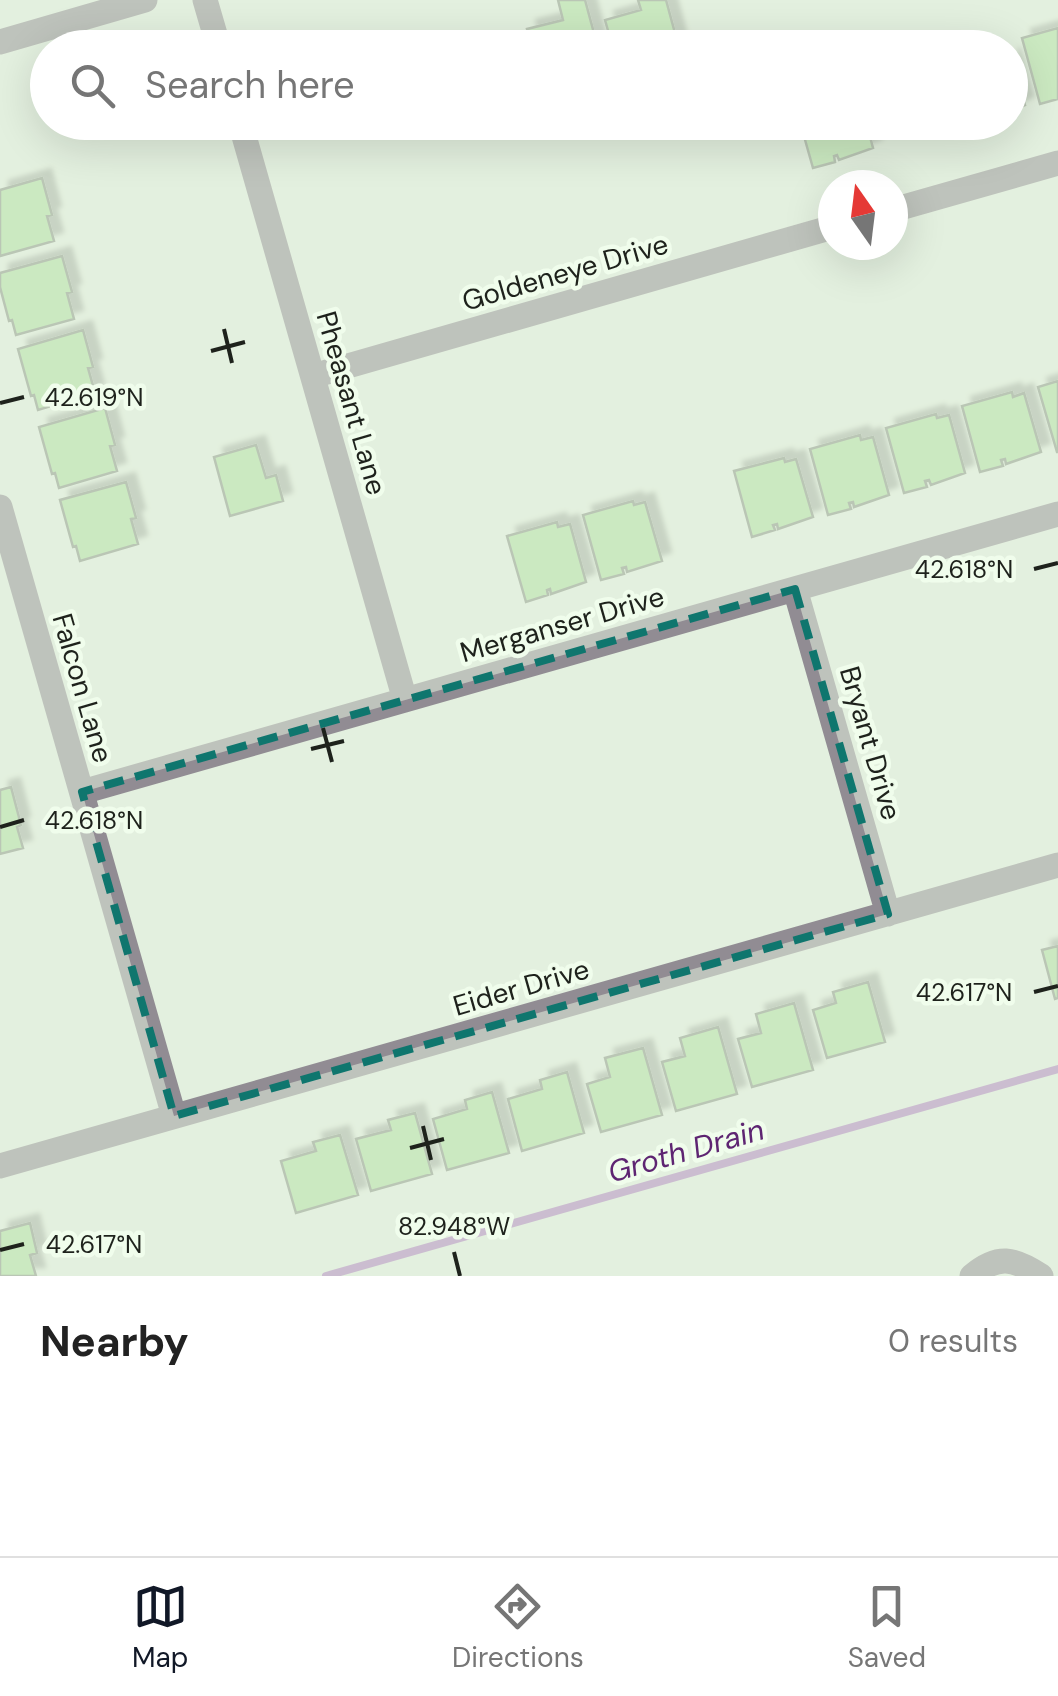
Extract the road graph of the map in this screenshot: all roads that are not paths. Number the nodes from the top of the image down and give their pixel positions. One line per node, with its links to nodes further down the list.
1 (146, 0): 3 (street)
2 (205, 0): 4 (street)
3 (42, 30)
4 (214, 30)
5 (30, 33): 6 (street)
6 (0, 42)
7 (245, 140): 11 (street, Pheasant Lane)
8 (1058, 162): 9 (street)
9 (908, 206)
10 (818, 231): 11 (street, Goldeneye Drive)
11 (313, 376): 15 (street, Pheasant Lane)
12 (0, 508): 16 (street, Falcon Lane)
13 (1058, 514): 14 (street, Merganser Drive)
14 (796, 589): 15 (street, Merganser Drive); 18 (street, Bryant Drive)
15 (405, 700): 16 (street, Merganser Drive)
16 (82, 792): 19 (street, Falcon Lane)
17 (1058, 866): 18 (street, Eider Drive)
18 (888, 914): 19 (street, Eider Drive)
19 (174, 1116): 20 (street, Eider Drive)
20 (0, 1166)
21 (972, 1276): 22 (street)
22 (1041, 1276)

